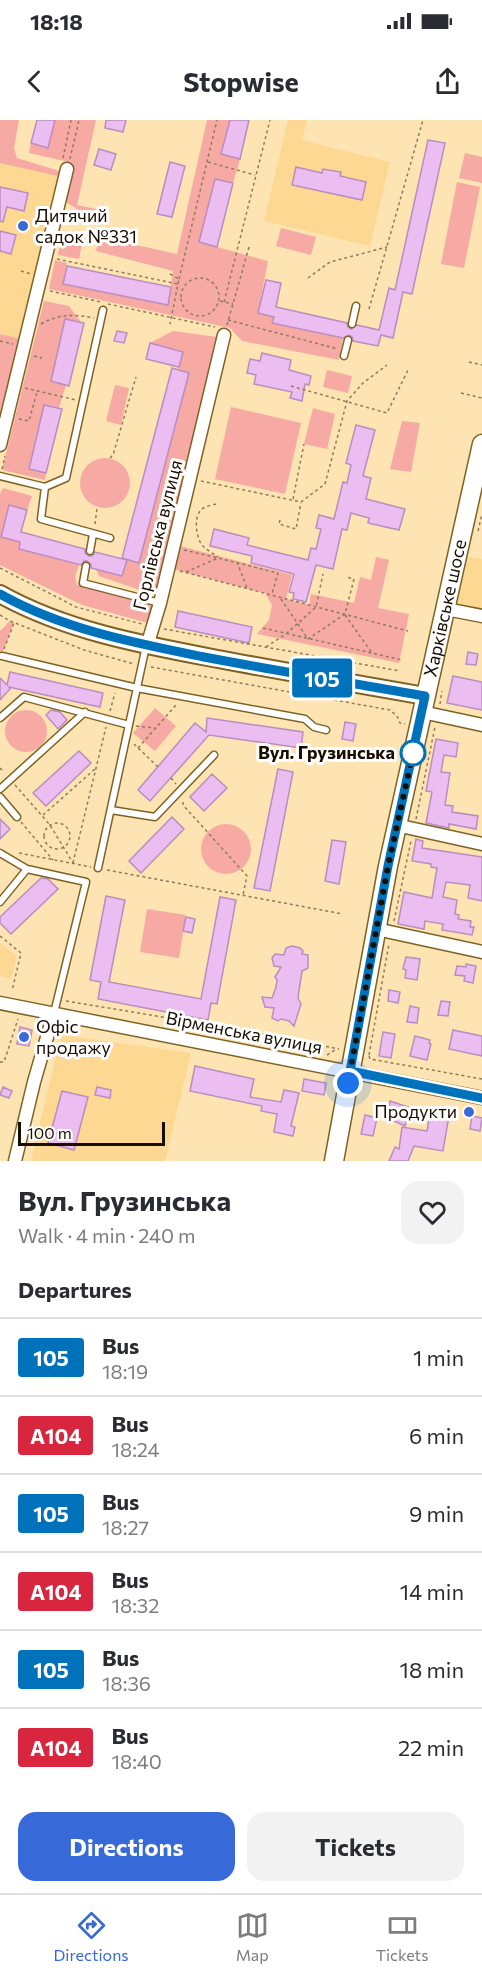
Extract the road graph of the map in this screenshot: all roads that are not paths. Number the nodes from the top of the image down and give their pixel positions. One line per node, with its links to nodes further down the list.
1 (67, 168): 8 (street)
2 (356, 306): 4 (lane)
3 (103, 310): 12 (lane)
4 (352, 324)
5 (225, 332): 19 (street, Горлівська вулиця)
6 (348, 340): 7 (lane)
7 (345, 354)
8 (7, 423): 10 (street)
9 (482, 444): 13 (main road, Харківське шосе)
10 (0, 445)
11 (0, 476): 12 (lane)
12 (45, 487): 14 (lane)
13 (477, 494): 20 (main road, Харківське шосе)
14 (93, 534): 15 (lane); 16 (lane)
15 (110, 538)
16 (90, 550)
17 (86, 566): 19 (lane)
18 (0, 594): 22 (street)
19 (160, 603): 22 (street, Горлівська вулиця)
20 (446, 609): 21 (street); 26 (main road, Харківське шосе)
21 (482, 616)
22 (147, 646): 24 (lane, Горлівська вулиця); 26 (street)
23 (2, 657): 24 (lane)
24 (137, 688): 28 (lane, Горлівська вулиця); 30 (lane)
25 (85, 712): 27 (lane); 28 (lane); 32 (lane)
26 (430, 712): 29 (street); 36 (main road, Харківське шосе)
27 (0, 718)
28 (129, 725): 34 (lane, Горлівська вулиця)
29 (482, 725)
30 (326, 730)
31 (214, 755): 34 (lane)
32 (0, 789)
33 (0, 797): 35 (lane)
34 (111, 810): 40 (lane, Горлівська вулиця)
35 (17, 817)
36 (405, 827): 37 (street); 42 (main road, Харківське шосе)
37 (482, 844)
38 (0, 853): 39 (lane)
39 (27, 868): 41 (lane); 45 (lane)
40 (98, 868)
41 (0, 902)
42 (384, 931): 43 (street); 46 (main road, Харківське шосе)
43 (482, 952)
44 (0, 1002): 45 (street, Вірменська вулиця)
45 (54, 1013): 46 (street, Вірменська вулиця); 48 (street)
46 (350, 1071): 47 (street, Вірменська вулиця); 49 (main road, Харківське шосе)
47 (482, 1098)
48 (15, 1161)
49 (334, 1161)

